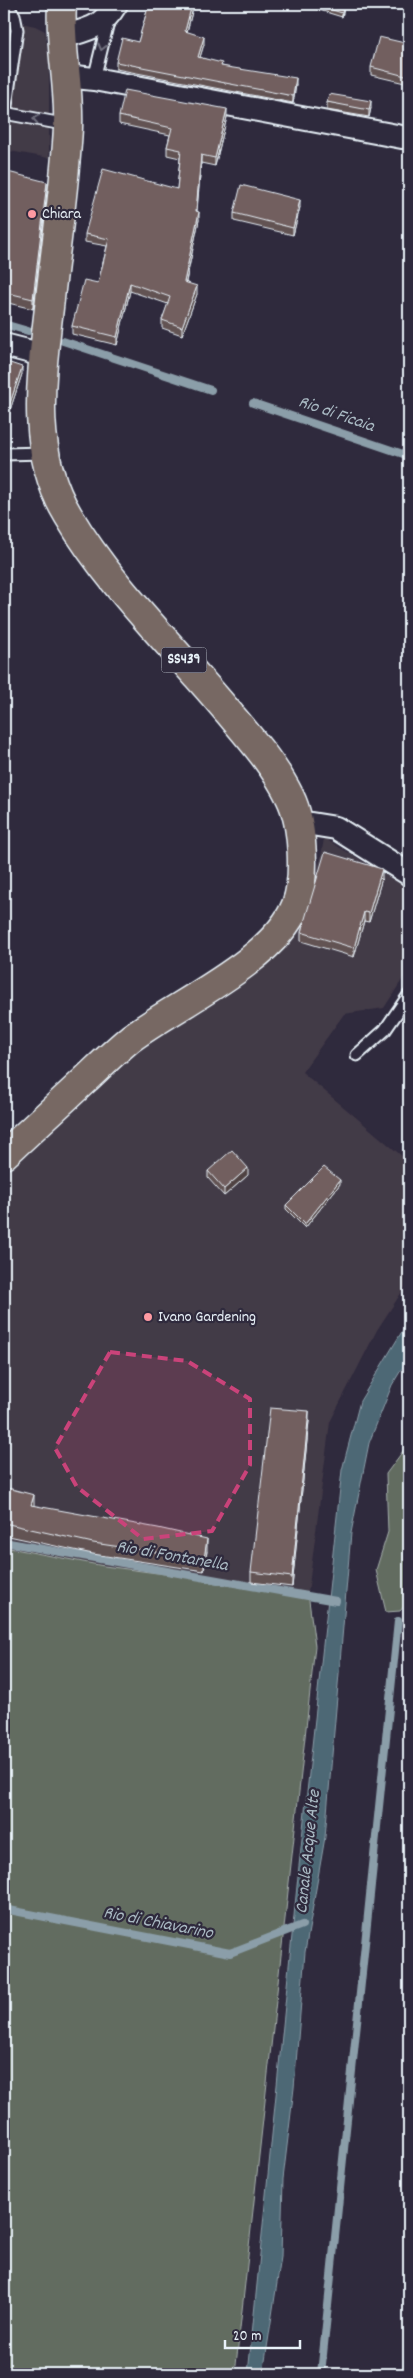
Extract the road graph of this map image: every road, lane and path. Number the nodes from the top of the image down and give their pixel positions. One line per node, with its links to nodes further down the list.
1 (4, 4): 6 (lane)
2 (113, 9): 3 (street); 5 (lane, one-way to 5)
3 (58, 18): 4 (main road, SS439)
4 (66, 76): 5 (street); 7 (main road, SS439)
5 (94, 79): 8 (street)
6 (4, 113): 7 (lane, one-way to 6)
7 (68, 125): 10 (main road, SS439)
8 (402, 137)
9 (4, 344): 10 (street)
10 (44, 355): 12 (main road, SS439)
11 (5, 453): 12 (lane)
12 (45, 453): 13 (main road, SS439)
13 (299, 822): 14 (street); 17 (main road, SS439)
14 (409, 874)
15 (409, 995): 16 (lane)
16 (357, 1054)
17 (4, 1155)

